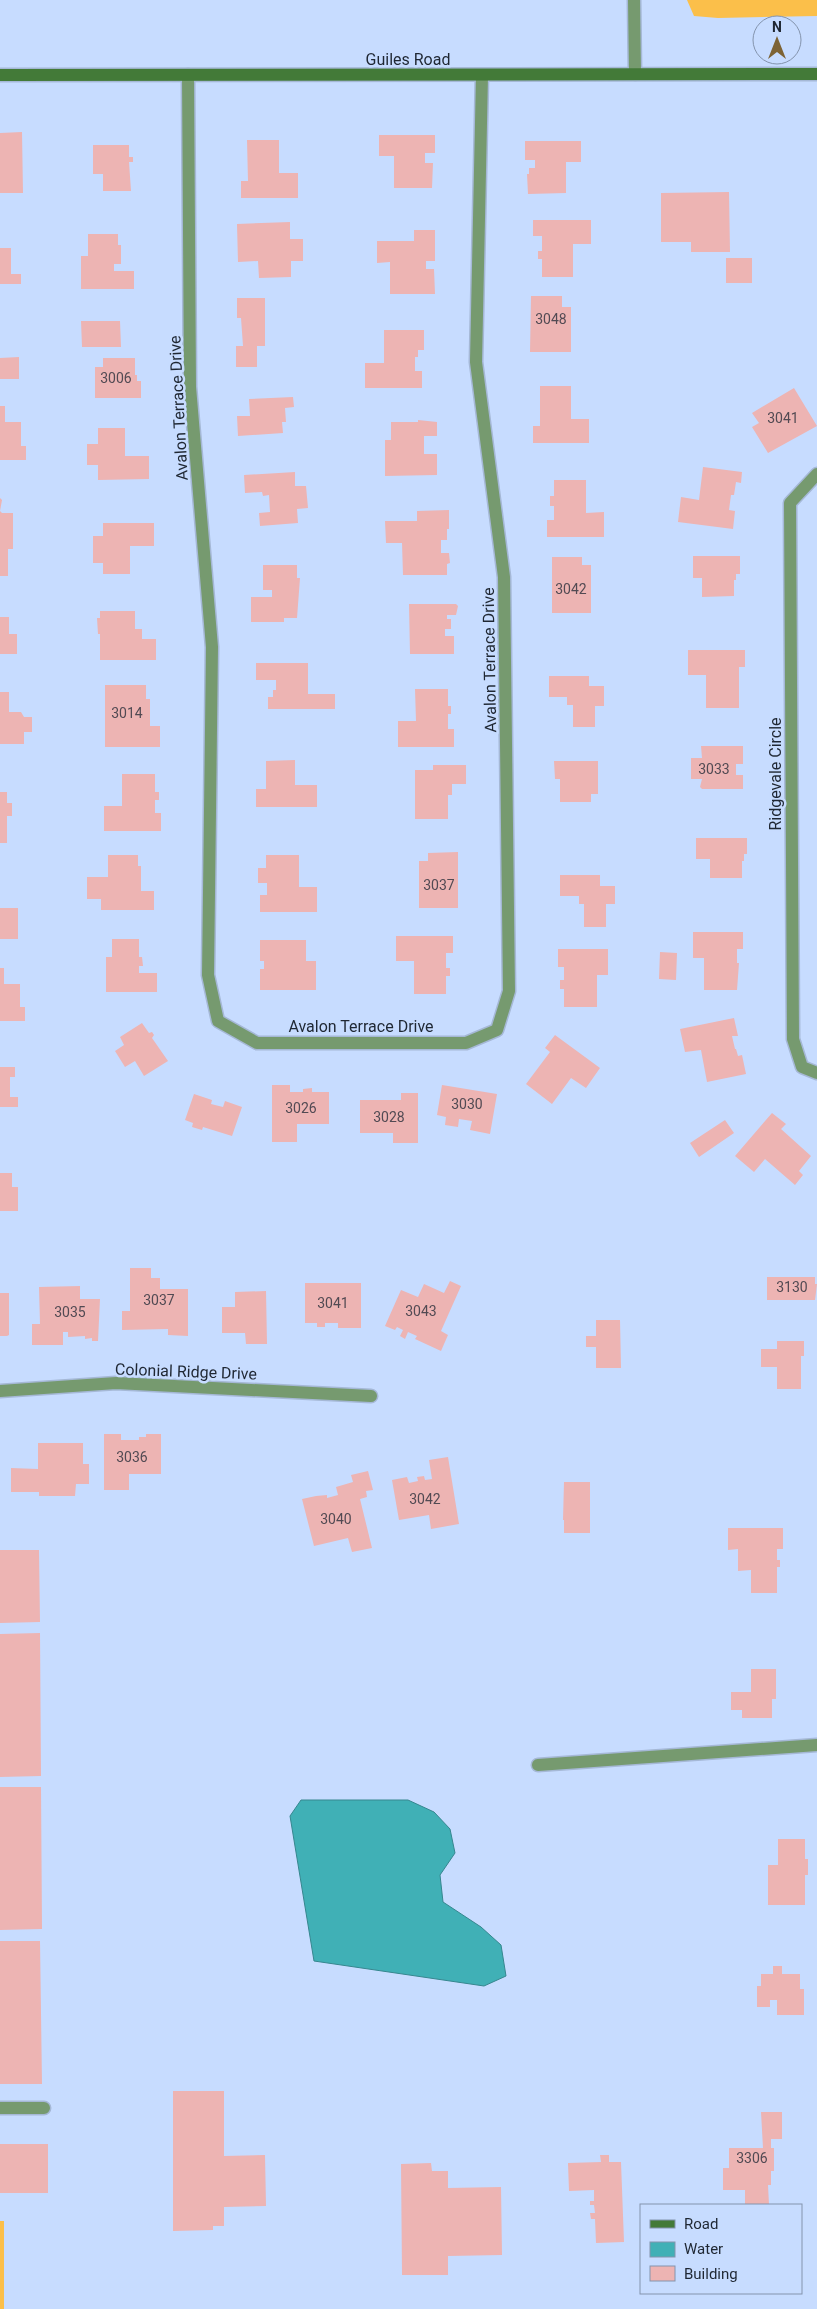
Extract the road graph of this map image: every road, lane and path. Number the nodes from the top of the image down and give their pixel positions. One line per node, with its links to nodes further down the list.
1 (634, 0): 2 (street)
2 (635, 74): 3 (street, Guiles Road); 6 (street, Guiles Road)
3 (817, 74)
4 (0, 75): 5 (street, Guiles Road)
5 (188, 75): 6 (street, Guiles Road); 6 (street, Avalon Terrace Drive)
6 (482, 75)
7 (817, 474): 8 (street, Ridgevale Circle)
8 (817, 1073)
9 (0, 1391): 10 (street, Colonial Ridge Drive)
10 (371, 1396)
11 (817, 1745): 12 (street)
12 (538, 1765)
13 (0, 2108): 14 (street)
14 (44, 2108)

